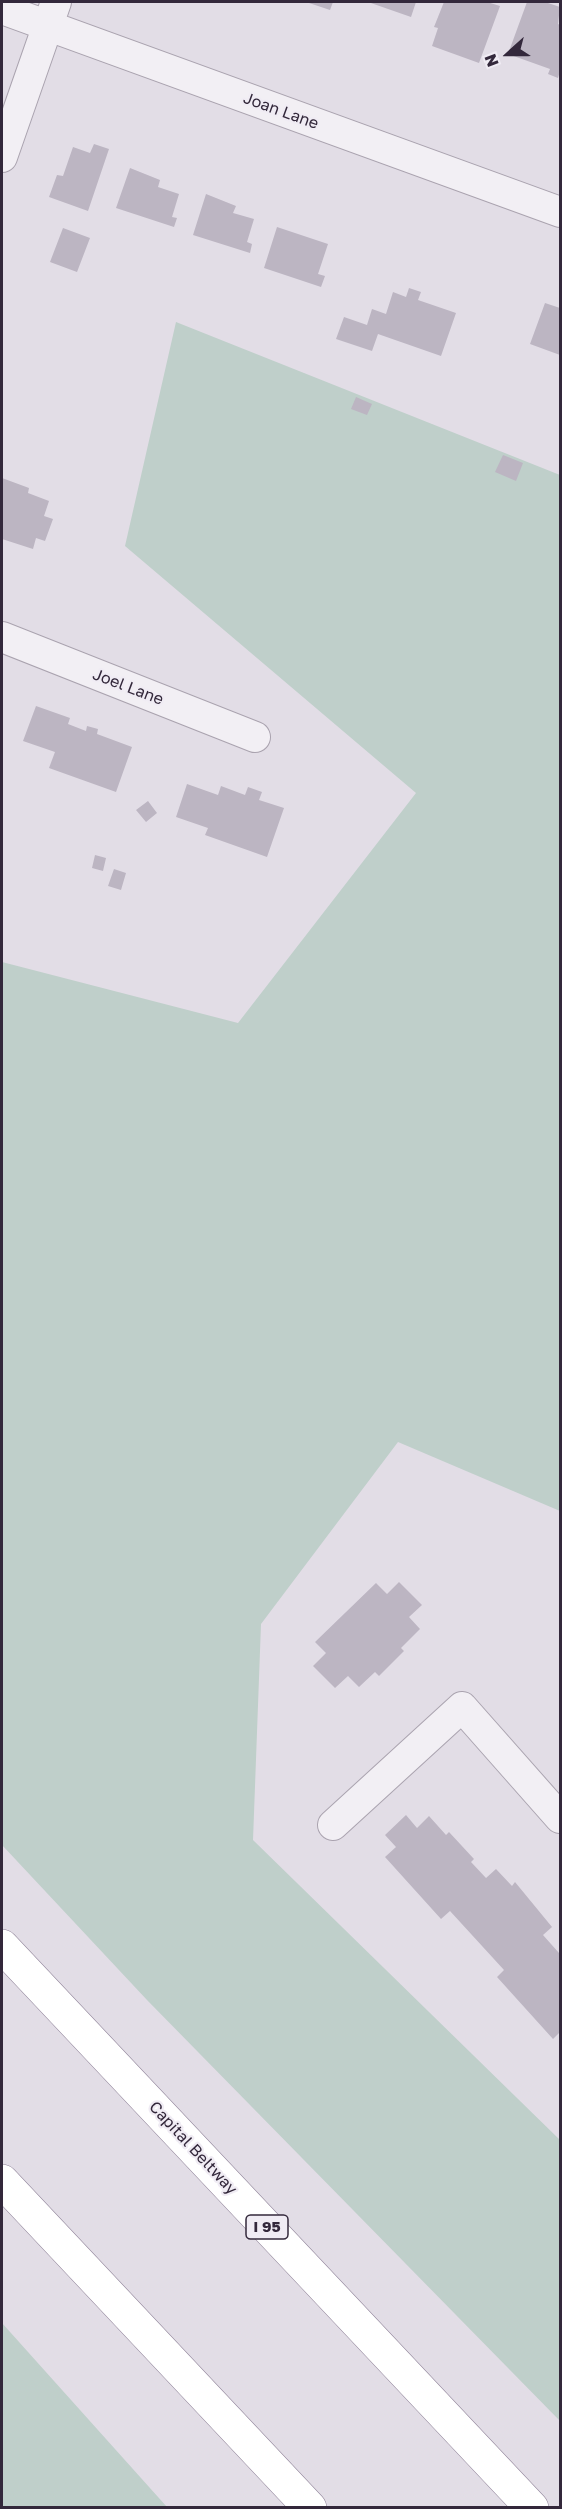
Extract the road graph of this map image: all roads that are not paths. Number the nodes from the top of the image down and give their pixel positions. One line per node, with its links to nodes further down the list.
1 (2, 9): 2 (street, Joan Lane)
2 (52, 14): 3 (street); 4 (street, Joan Lane)
3 (2, 157)
4 (561, 212)
5 (2, 638): 6 (street, Joel Lane)
6 (255, 737)
7 (561, 1818): 8 (street)
8 (333, 1825)
9 (2, 1946): 12 (highway, Capital Beltway / I 95)
10 (2, 2181): 11 (highway)
11 (310, 2508)
12 (532, 2508)

